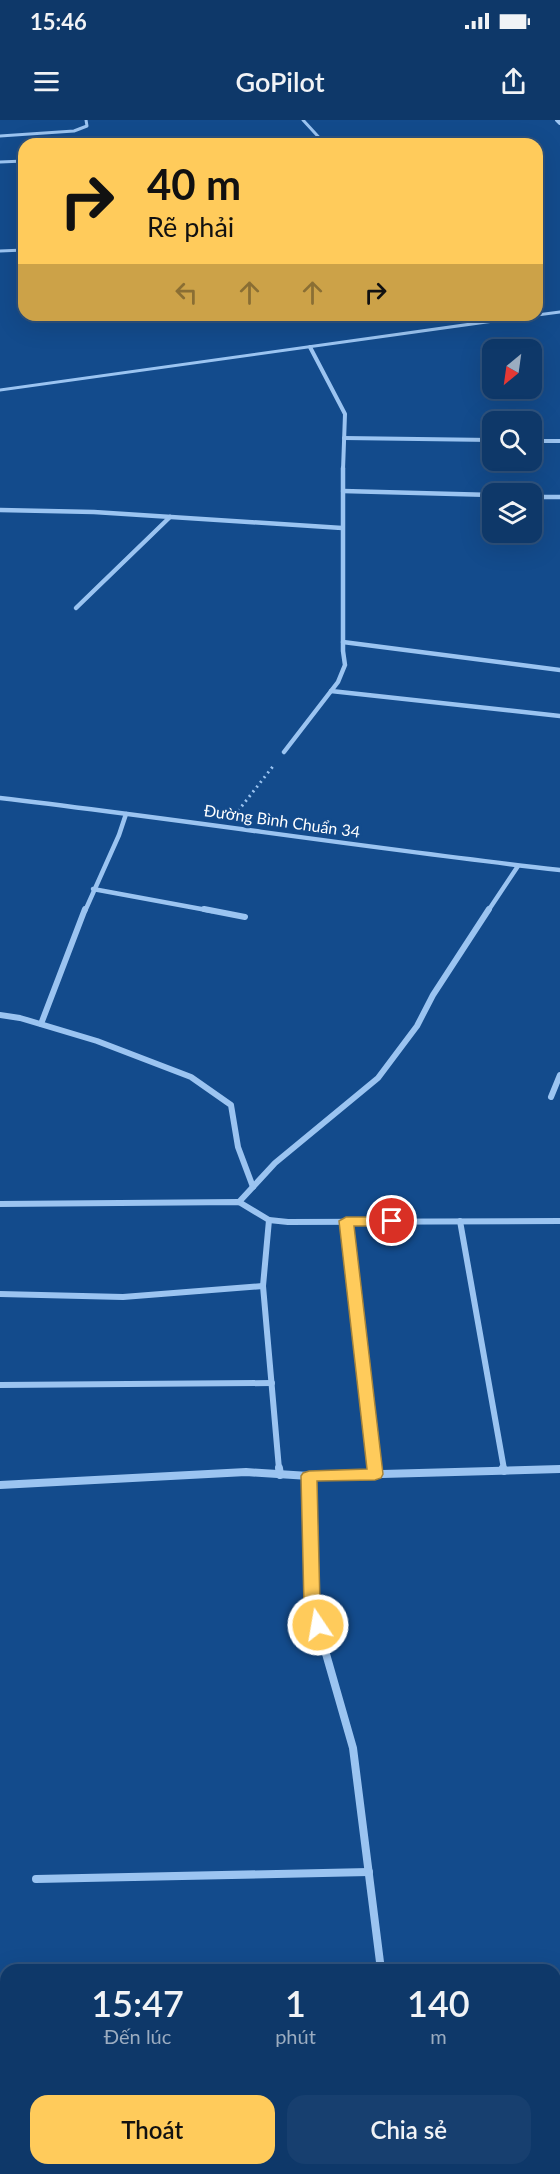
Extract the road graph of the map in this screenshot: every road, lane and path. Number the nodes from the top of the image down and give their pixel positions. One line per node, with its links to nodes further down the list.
1 (86, 120): 3 (lane)
2 (303, 120): 4 (lane)
3 (0, 136)
4 (320, 138)
5 (18, 161): 6 (lane)
6 (0, 162)
7 (18, 250): 8 (lane)
8 (0, 251)
9 (560, 312): 10 (lane)
10 (543, 314)
11 (494, 321): 12 (lane)
12 (310, 347): 13 (lane); 14 (street)
13 (0, 390)
14 (344, 438): 15 (street); 18 (street)
15 (482, 440)
16 (542, 441): 17 (street)
17 (560, 441)
18 (344, 491): 19 (street); 24 (street)
19 (482, 495)
20 (542, 496): 21 (street)
21 (560, 497)
22 (0, 510): 23 (street)
23 (170, 518): 24 (street); 25 (street)
24 (342, 528): 26 (street)
25 (76, 608)
26 (343, 642): 27 (street); 28 (street)
27 (560, 670)
28 (331, 691): 29 (street); 30 (street)
29 (560, 716)
30 (284, 752): 33 (path)
31 (0, 798): 32 (street, Đường Bình Chuẩn 34)
32 (126, 814): 33 (street, Đường Bình Chuẩn 34); 36 (street)
33 (226, 826): 34 (street, Đường Bình Chuẩn 34)
34 (518, 866): 35 (street, Đường Bình Chuẩn 34); 42 (street)
35 (560, 870)
36 (93, 889): 37 (street); 39 (street)
37 (245, 916)
38 (0, 1014): 39 (street)
39 (41, 1024): 42 (street)
40 (560, 1075): 41 (street)
41 (551, 1096)
42 (253, 1187): 43 (street)
43 (238, 1202): 44 (street); 45 (street)
44 (0, 1204)
45 (269, 1221): 46 (street); 49 (street)
46 (346, 1221): 47 (street); 55 (street)
47 (460, 1221): 48 (street); 54 (street)
48 (560, 1221)
49 (263, 1286): 50 (street); 51 (street)
50 (0, 1294)
51 (272, 1383): 52 (street); 56 (street)
52 (0, 1385)
53 (560, 1469): 54 (street)
54 (504, 1471): 55 (street)
55 (375, 1474): 57 (street)
56 (280, 1475): 57 (street); 58 (street)
57 (309, 1476): 59 (street)
58 (0, 1485)
59 (369, 1872): 60 (street); 61 (street)
60 (36, 1879)
61 (380, 1964)

